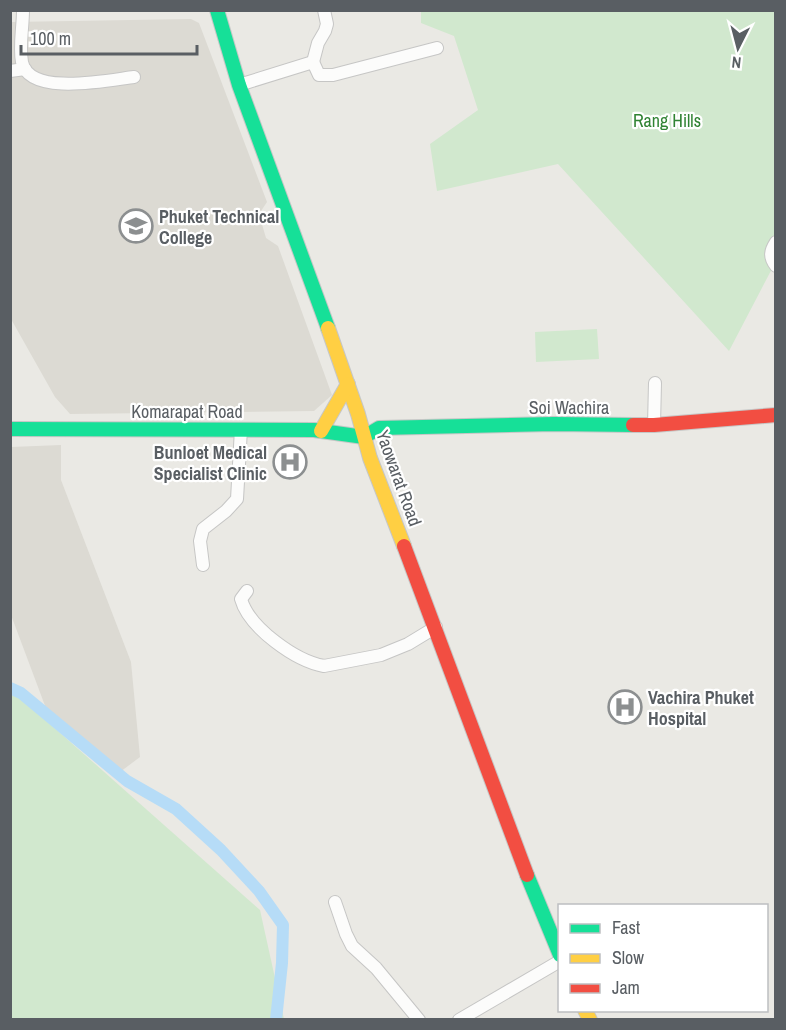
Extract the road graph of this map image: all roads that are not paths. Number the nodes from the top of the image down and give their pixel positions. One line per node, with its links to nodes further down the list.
1 (23, 10): 6 (street)
2 (217, 10): 9 (main road, Yaowarat Road)
3 (324, 10): 5 (street)
4 (437, 48): 5 (street)
5 (313, 62): 9 (street)
6 (25, 69): 7 (street); 8 (street)
7 (10, 71)
8 (134, 77)
9 (239, 85): 13 (main road, Yaowarat Road)
10 (776, 242): 11 (street)
11 (776, 266)
12 (655, 383): 15 (street)
13 (348, 384): 18 (main road); 19 (main road, Yaowarat Road)
14 (776, 415): 15 (main road, Soi Wachira)
15 (654, 425): 19 (main road, Soi Wachira)
16 (10, 429): 17 (main road, Komarapat Road)
17 (241, 429): 18 (main road, Komarapat Road); 20 (street)
18 (321, 431): 19 (main road, Komarapat Road)
19 (364, 437): 22 (main road, Yaowarat Road)
20 (202, 565)
21 (247, 591): 22 (street)
22 (436, 627): 24 (main road, Yaowarat Road)
23 (335, 902): 26 (street)
24 (558, 950)
25 (558, 962): 27 (street)
26 (419, 1020)
27 (459, 1020)

